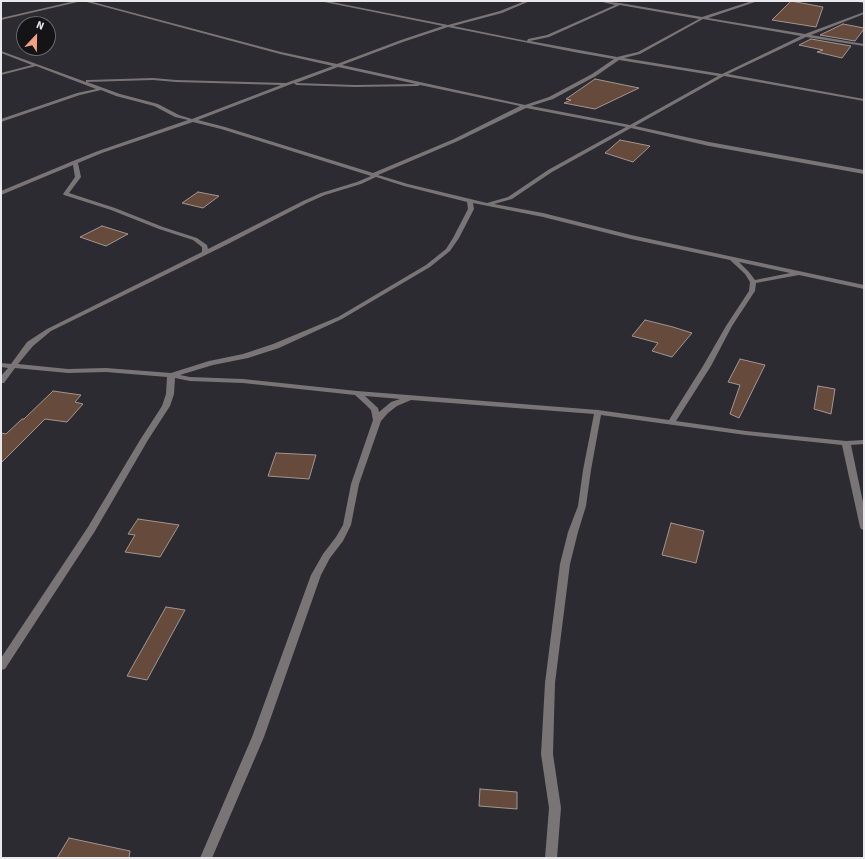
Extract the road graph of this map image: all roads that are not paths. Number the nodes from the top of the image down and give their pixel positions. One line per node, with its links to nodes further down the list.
1 (80, 1): 13 (street)
2 (85, 1): 22 (street)
3 (321, 1): 14 (street)
4 (528, 1): 14 (street)
5 (600, 1): 10 (street)
6 (627, 1): 10 (street)
7 (756, 1): 12 (street)
8 (859, 1): 9 (street)
9 (864, 2)
10 (618, 4): 12 (street); 16 (street)
11 (864, 13): 15 (street)
12 (703, 18): 15 (street); 19 (street)
13 (1, 19)
14 (448, 26): 16 (street); 22 (street)
15 (804, 36): 17 (street); 25 (street)
16 (524, 41): 19 (street)
17 (864, 45)
18 (1, 52): 20 (street)
19 (618, 58): 25 (street); 32 (street)
20 (27, 61): 21 (street); 23 (street)
21 (37, 65): 23 (street); 26 (street)
22 (340, 65): 28 (street); 29 (street)
23 (23, 67): 24 (street)
24 (1, 74)
25 (721, 76): 31 (street); 35 (street)
26 (77, 79): 27 (street); 30 (street)
27 (123, 81): 28 (street); 30 (street)
28 (288, 84): 29 (street); 33 (street)
29 (432, 85): 32 (street)
30 (101, 88): 33 (street); 34 (street)
31 (864, 100)
32 (525, 106): 35 (street); 39 (street)
33 (193, 120): 36 (street); 37 (street)
34 (1, 121)
35 (629, 126): 38 (street); 42 (street)
36 (75, 162): 41 (street); 47 (street)
37 (358, 171): 39 (street); 40 (street)
38 (864, 172)
39 (375, 176): 40 (street); 43 (street)
40 (359, 183): 47 (street)
41 (1, 192)
42 (510, 198): 44 (street); 45 (street)
43 (470, 201): 44 (street); 46 (street)
44 (486, 204): 45 (street); 46 (street)
45 (510, 208): 48 (street)
46 (471, 209): 54 (street)
47 (205, 253): 53 (street)
48 (732, 259): 49 (street); 50 (street)
49 (802, 274): 50 (street); 51 (street)
50 (754, 282): 60 (street)
51 (864, 287)
52 (1, 365): 53 (street)
53 (14, 366): 54 (street); 55 (street)
54 (171, 375): 56 (street); 64 (street)
55 (1, 381)
56 (357, 393): 57 (street); 59 (street)
57 (410, 397): 58 (street); 59 (street)
58 (598, 412): 60 (street); 66 (street)
59 (377, 420): 65 (street)
60 (671, 422): 62 (street)
61 (864, 442): 62 (street)
62 (846, 443): 63 (street)
63 (864, 527)
64 (1, 666)
65 (206, 858)
66 (551, 858)

